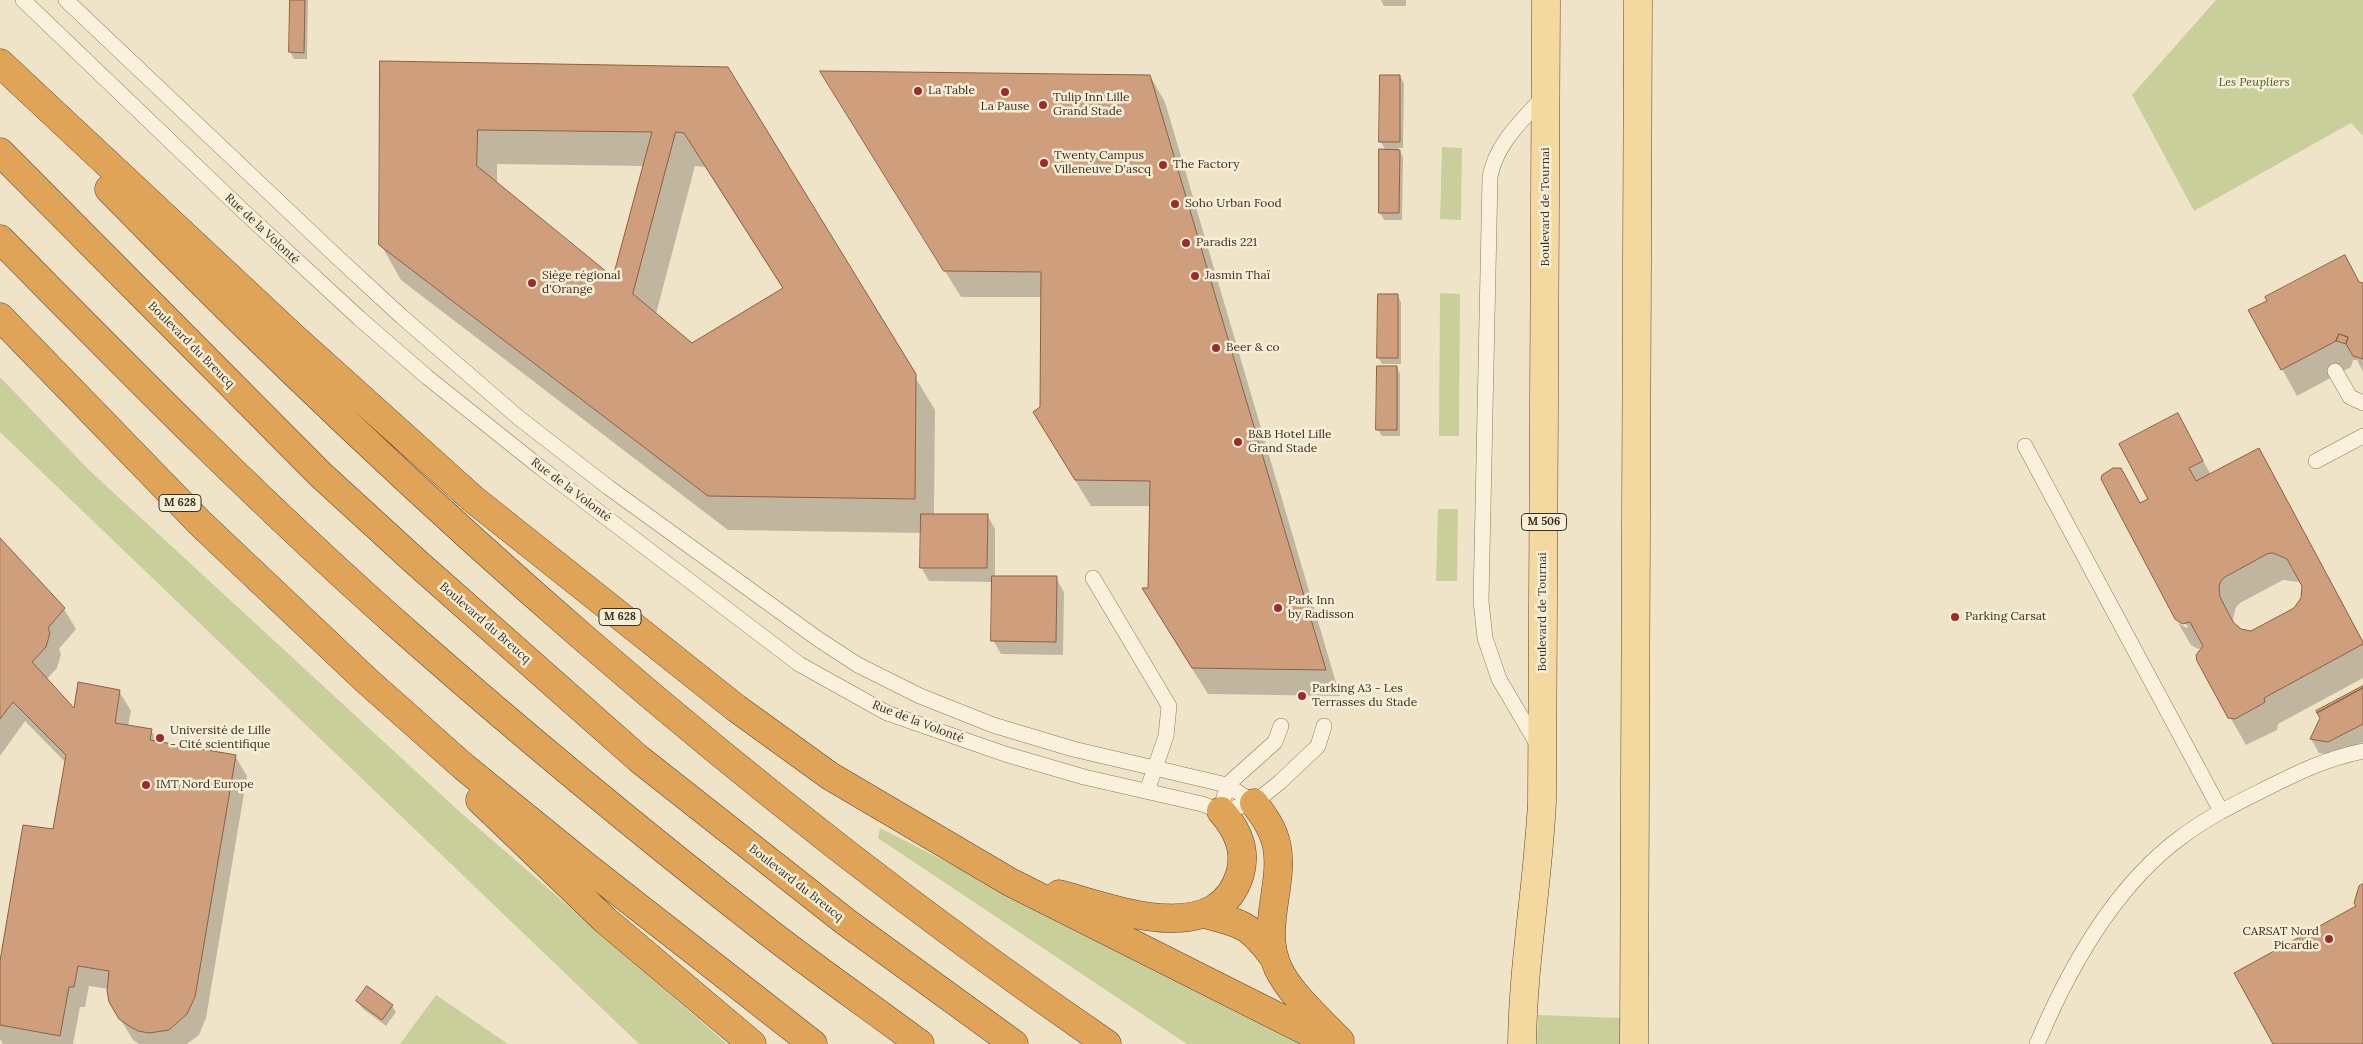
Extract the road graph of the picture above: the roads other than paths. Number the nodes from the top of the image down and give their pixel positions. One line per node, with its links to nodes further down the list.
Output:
1 (23, 0): 24 (lane, Rue de la Volonté)
2 (66, 0): 22 (lane, Rue de la Volonté)
3 (1546, 0): 7 (main road, Boulevard de Tournai / M 506)
4 (1638, 0): 39 (main road)
5 (0, 63): 28 (highway, M 628)
6 (0, 74): 35 (highway, M 628)
7 (1546, 94): 21 (main road, Boulevard de Tournai / M 506); 21 (lane)
8 (0, 152): 34 (highway, Boulevard du Breucq)
9 (0, 239): 33 (highway)
10 (0, 317): 17 (highway, M 628)
11 (2335, 371): 12 (lane)
12 (2363, 403)
13 (2363, 436): 15 (lane)
14 (2024, 446): 27 (lane)
15 (2316, 461)
16 (1093, 578): 22 (lane)
17 (367, 681): 31 (highway); 32 (highway, M 628)
18 (1281, 726): 23 (lane)
19 (1324, 726): 25 (lane)
20 (2363, 751): 27 (lane)
21 (1542, 753): 38 (main road, Boulevard de Tournai / M 506)
22 (1157, 768): 23 (lane, Rue de la Volonté); 24 (lane)
23 (1227, 785): 25 (lane, Rue de la Volonté); 26 (lane)
24 (1147, 791): 26 (lane, Rue de la Volonté)
25 (1254, 803): 26 (lane); 30 (highway)
26 (1221, 811): 29 (highway)
27 (2221, 811): 40 (lane)
28 (1010, 882): 29 (highway); 36 (highway, M 628)
29 (1204, 914): 30 (highway)
30 (1276, 959): 37 (highway)
31 (752, 1044)
32 (813, 1044)
33 (920, 1044)
34 (1014, 1044)
35 (1107, 1044)
36 (1332, 1044)
37 (1342, 1044)
38 (1522, 1044)
39 (1634, 1044)
40 (2037, 1044)

